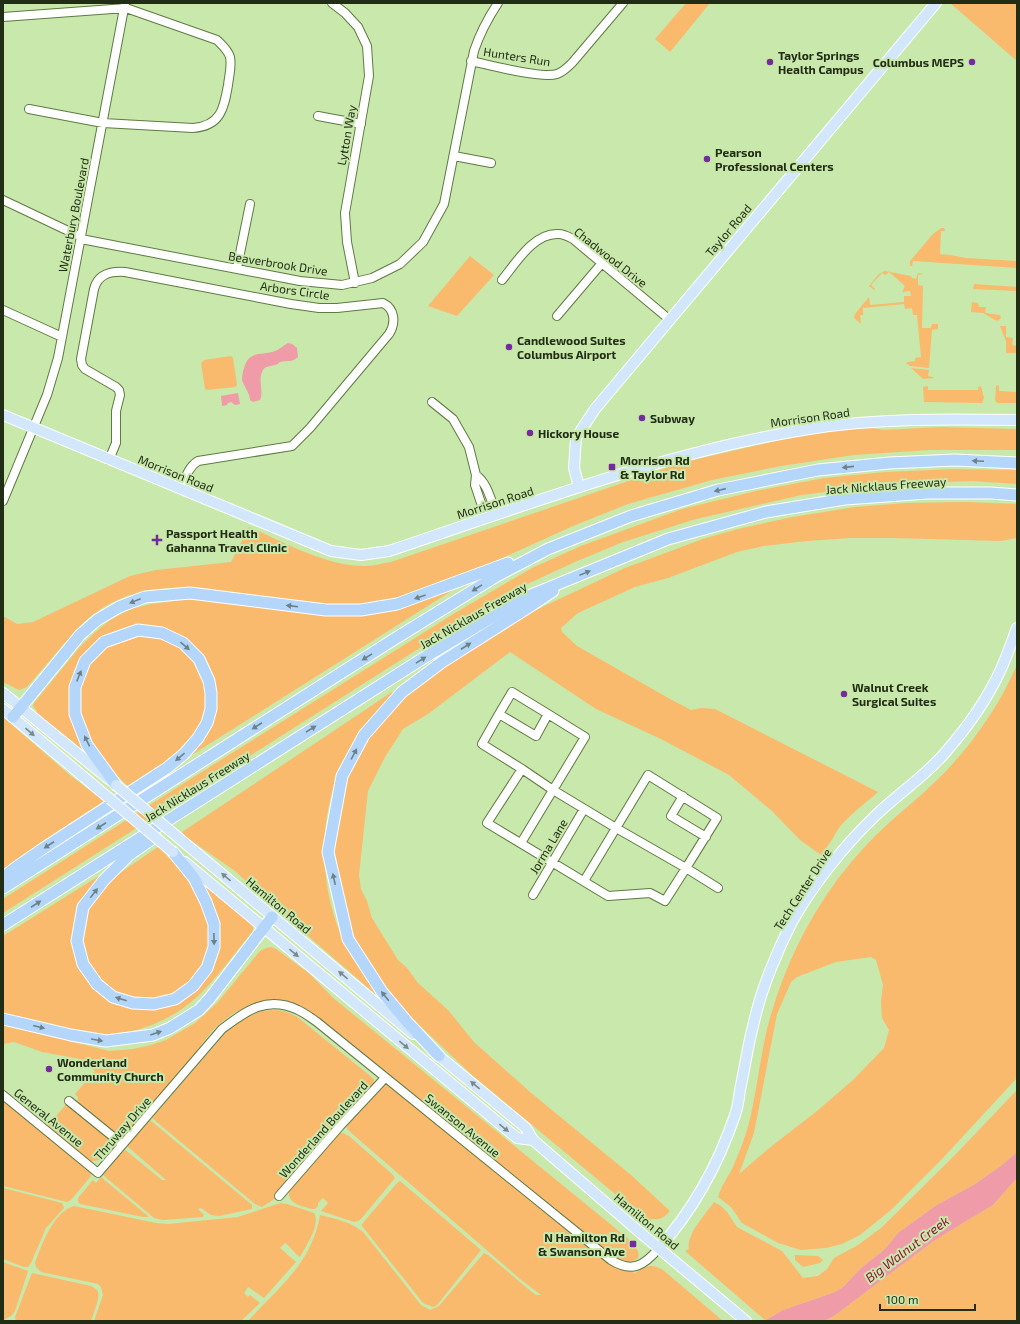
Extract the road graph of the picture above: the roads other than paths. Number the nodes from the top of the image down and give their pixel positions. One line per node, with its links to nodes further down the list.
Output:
1 (332, 3): 11 (street, Lytton Way)
2 (498, 3): 7 (street, Beaverbrook Drive)
3 (623, 3): 7 (street, Hunters Run)
4 (936, 3): 23 (main road, Taylor Road)
5 (125, 6): 6 (street); 10 (street, Waterbury Boulevard); 10 (street)
6 (3, 17)
7 (471, 61): 12 (street, Beaverbrook Drive)
8 (29, 108): 10 (street)
9 (318, 116): 11 (street)
10 (103, 123): 16 (street, Waterbury Boulevard)
11 (361, 124): 20 (street, Lytton Way)
12 (454, 156): 13 (street); 20 (street, Beaverbrook Drive)
13 (490, 163)
14 (3, 200): 16 (street, Beaverbrook Drive)
15 (250, 204): 18 (street)
16 (81, 238): 18 (street, Beaverbrook Drive); 24 (street, Waterbury Boulevard)
17 (602, 263): 19 (street, Chadwood Drive); 22 (street); 23 (street, Chadwood Drive)
18 (237, 268): 20 (street, Beaverbrook Drive)
19 (502, 280)
20 (355, 283)
21 (3, 310): 24 (street)
22 (557, 316)
23 (670, 320): 31 (main road, Taylor Road)
24 (62, 337): 28 (street, Waterbury Boulevard)
25 (432, 402): 35 (street)
26 (3, 415): 28 (main road, Morrison Road)
27 (1017, 420): 31 (main road, Morrison Road)
28 (33, 428): 29 (main road, Morrison Road); 34 (street, Waterbury Boulevard)
29 (109, 460): 32 (main road, Morrison Road); 32 (street, Arbors Circle)
30 (1017, 463): 36 (highway, Jack Nicklaus Freeway, one-way to 36)
31 (579, 487): 35 (main road, Morrison Road)
32 (181, 489): 35 (main road, Morrison Road)
33 (1017, 495): 37 (highway, Jack Nicklaus Freeway, one-way to 33)
34 (3, 501)
35 (489, 513)
36 (548, 548): 41 (highway, one-way to 41); 60 (highway, Jack Nicklaus Freeway, one-way to 60)
37 (570, 579): 46 (highway, Jack Nicklaus Freeway, one-way to 37); 68 (highway, one-way to 37)
38 (1017, 628): 39 (main road, Tech Center Drive)
39 (1014, 645): 76 (main road, Tech Center Drive)
40 (3, 693): 41 (main road, Hamilton Road)
41 (20, 706): 45 (highway); 48 (main road, Hamilton Road)
42 (3, 709): 45 (main road, Hamilton Road)
43 (499, 714): 44 (street); 44 (street); 47 (street)
44 (548, 714): 49 (street)
45 (13, 717): 55 (main road, Hamilton Road, one-way to 55, bridge)
46 (293, 741): 55 (highway, one-way to 46); 64 (highway, Jack Nicklaus Freeway, one-way to 46)
47 (522, 769): 49 (street); 54 (street)
48 (116, 785): 58 (highway, one-way to 58); 63 (main road, Hamilton Road, one-way to 48, bridge)
49 (553, 790): 51 (street); 54 (street)
50 (683, 796): 52 (street); 53 (street); 53 (street)
51 (584, 808): 52 (street); 56 (street, Jorma Lane)
52 (616, 828): 57 (street); 59 (street)
53 (706, 837): 57 (street)
54 (521, 843): 56 (street)
55 (173, 852): 65 (main road, Hamilton Road)
56 (552, 862): 59 (street); 62 (street, Jorma Lane)
57 (686, 868): 59 (street); 61 (street)
58 (3, 878)
59 (584, 881)
60 (3, 888)
61 (718, 888)
62 (533, 895)
63 (272, 917): 65 (highway); 68 (main road, Hamilton Road, one-way to 63)
64 (3, 925)
65 (264, 928): 67 (highway, one-way to 65); 72 (main road, Hamilton Road, one-way to 72)
66 (245, 1012): 69 (street, Swanson Avenue); 73 (street, Thruway Drive)
67 (3, 1019)
68 (439, 1056): 72 (main road, Hamilton Road, one-way to 68)
69 (385, 1078): 75 (street, Wonderland Boulevard); 76 (street, Swanson Avenue)
70 (3, 1095): 74 (street, General Avenue)
71 (69, 1101): 73 (street)
72 (533, 1140): 76 (main road, Hamilton Road)
73 (122, 1144): 74 (street, Thruway Drive)
74 (98, 1173)
75 (279, 1196)
76 (659, 1248): 77 (main road, Hamilton Road)
77 (746, 1321)

